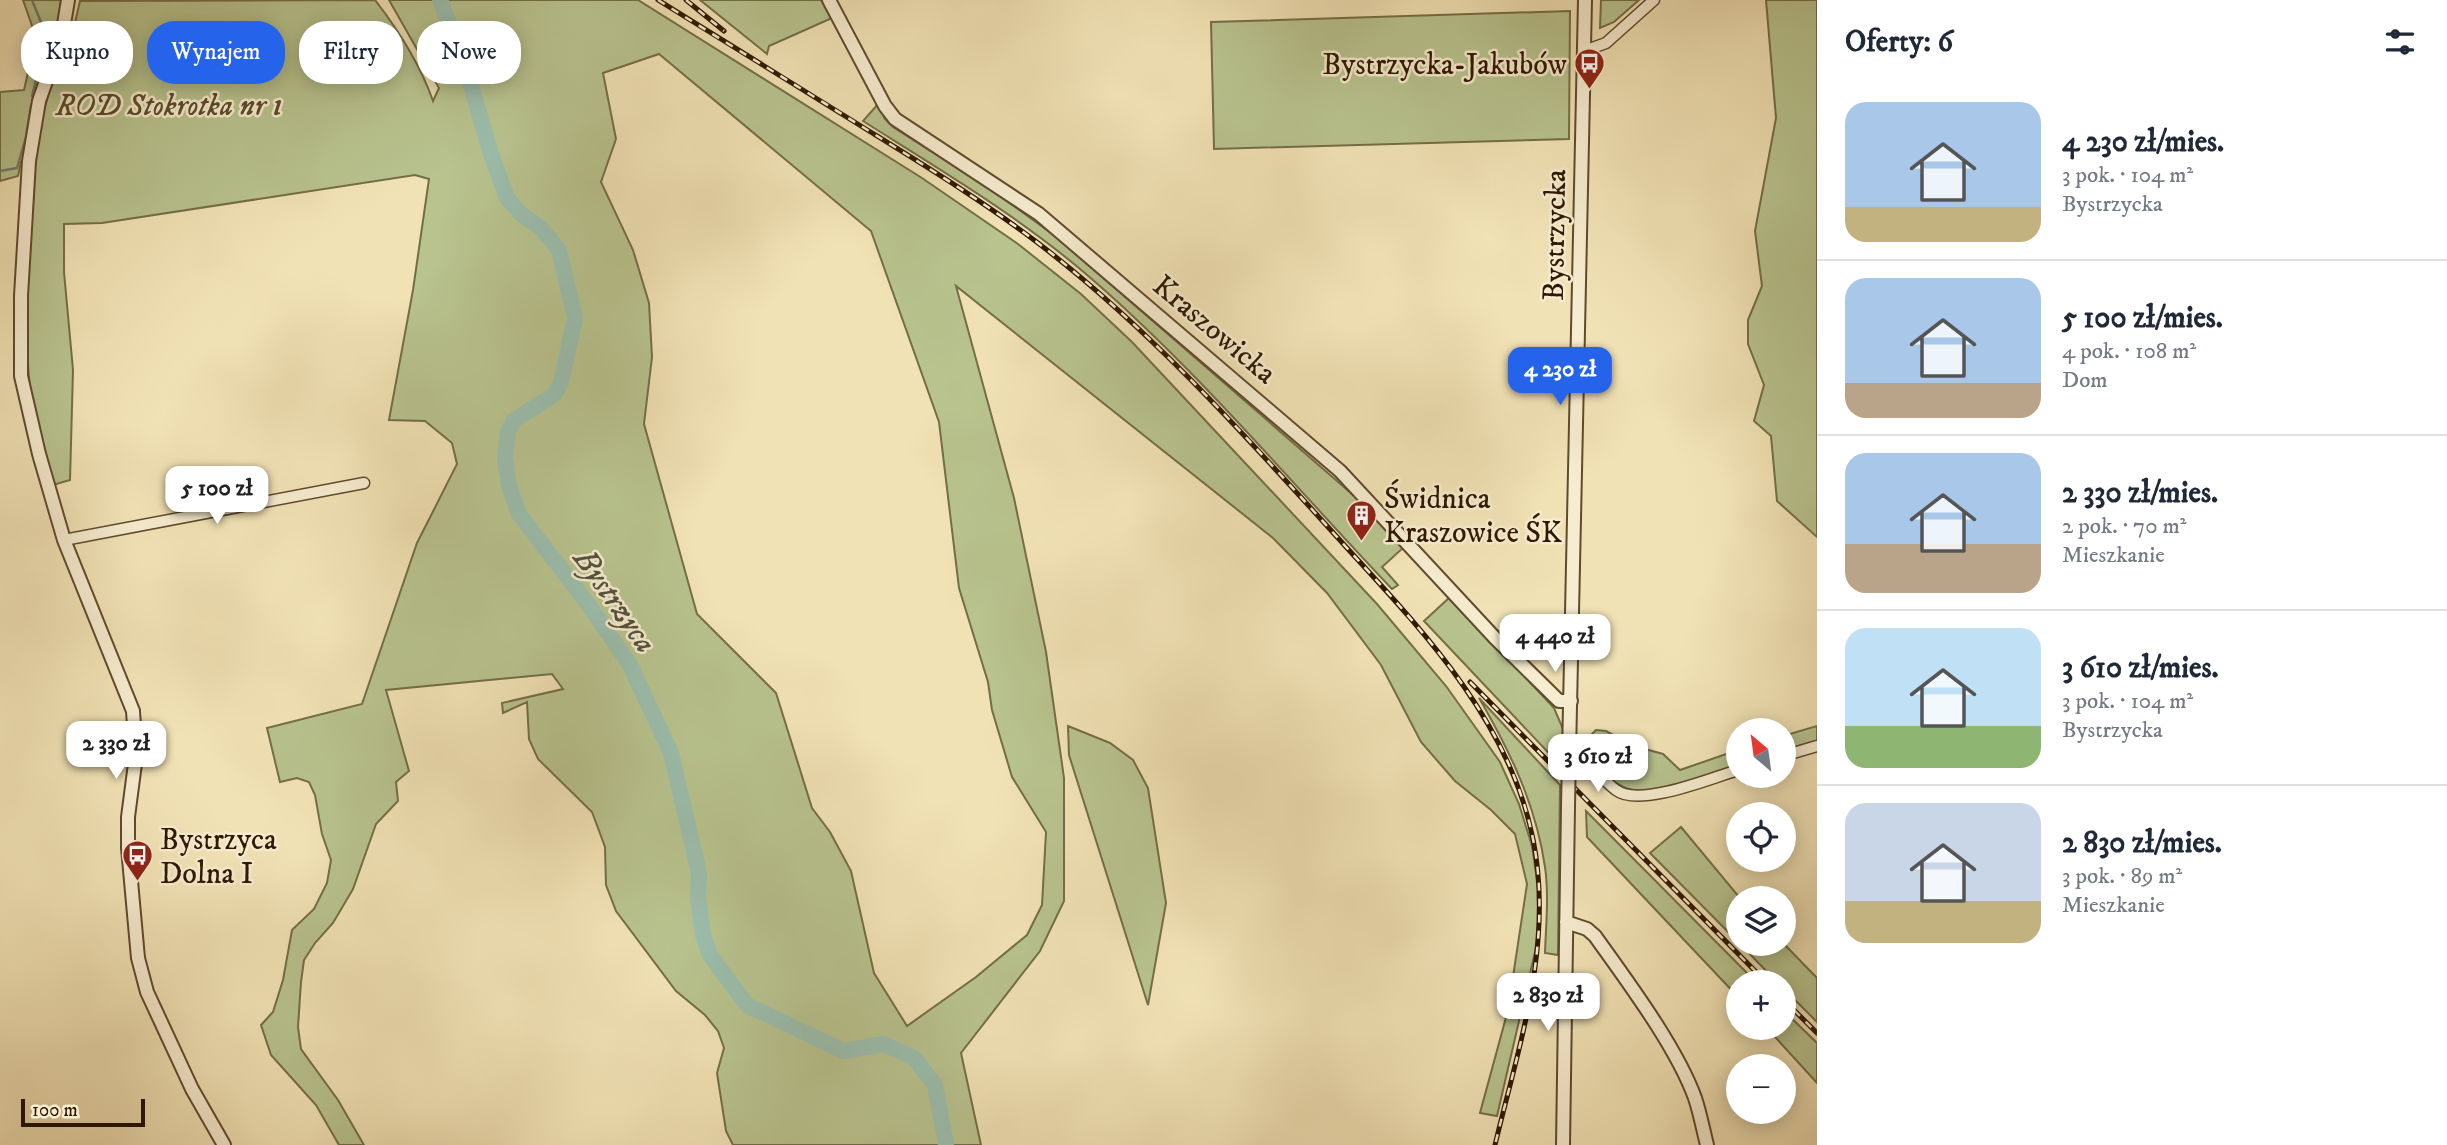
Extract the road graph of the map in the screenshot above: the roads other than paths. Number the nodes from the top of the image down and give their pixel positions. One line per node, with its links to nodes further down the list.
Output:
1 (68, 0): 7 (street)
2 (829, 0): 8 (street, Kraszowicka)
3 (1586, 0): 5 (street, Bystrzycka)
4 (1654, 0): 5 (street)
5 (1584, 51): 8 (street, Bystrzycka)
6 (364, 483): 7 (street)
7 (64, 540): 14 (street)
8 (1571, 701): 11 (street, Bystrzycka)
9 (1817, 746): 10 (street)
10 (1796, 752)
11 (1569, 754): 12 (street); 13 (street, Bystrzycka, bridge)
12 (1726, 774)
13 (1566, 922): 15 (street, Bystrzycka); 16 (street)
14 (223, 1145)
15 (1563, 1145)
16 (1707, 1145)

